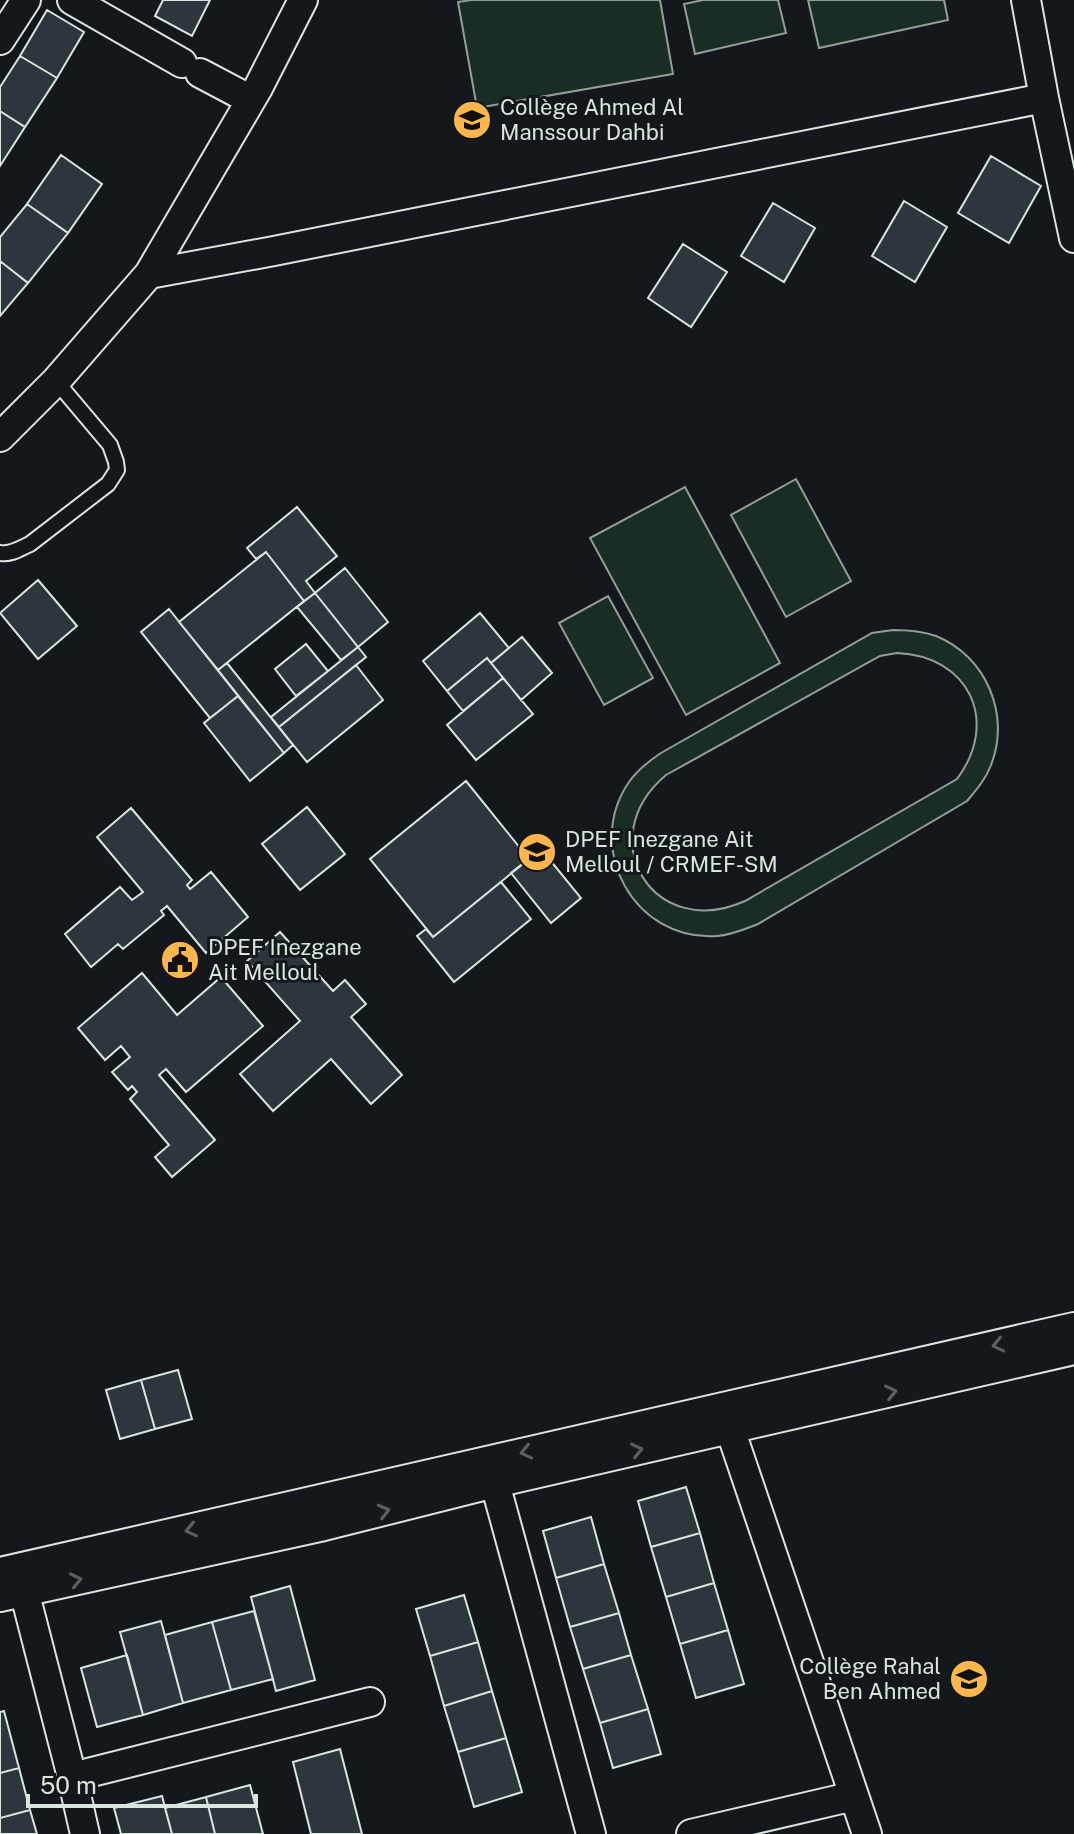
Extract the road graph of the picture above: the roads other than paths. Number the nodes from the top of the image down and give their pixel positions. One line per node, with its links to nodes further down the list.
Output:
1 (26, 0): 5 (street)
2 (72, 0): 7 (street)
3 (303, 0): 7 (street)
4 (1026, 0): 6 (street)
5 (0, 40)
6 (1044, 98): 8 (street); 9 (street)
7 (251, 100): 9 (street)
8 (1074, 238)
9 (149, 274): 10 (street)
10 (56, 381): 11 (street); 12 (lane)
11 (0, 437)
12 (0, 553)
13 (1074, 1327): 15 (street, one-way to 15)
14 (1074, 1350): 15 (street, one-way to 14)
15 (726, 1418): 16 (street); 20 (street)
16 (492, 1472): 17 (street); 22 (street)
17 (10, 1582): 19 (street)
18 (370, 1702): 19 (street)
19 (72, 1777): 21 (street)
20 (854, 1796): 23 (street); 24 (street)
21 (85, 1834)
22 (591, 1834)
23 (691, 1834)
24 (867, 1834)

